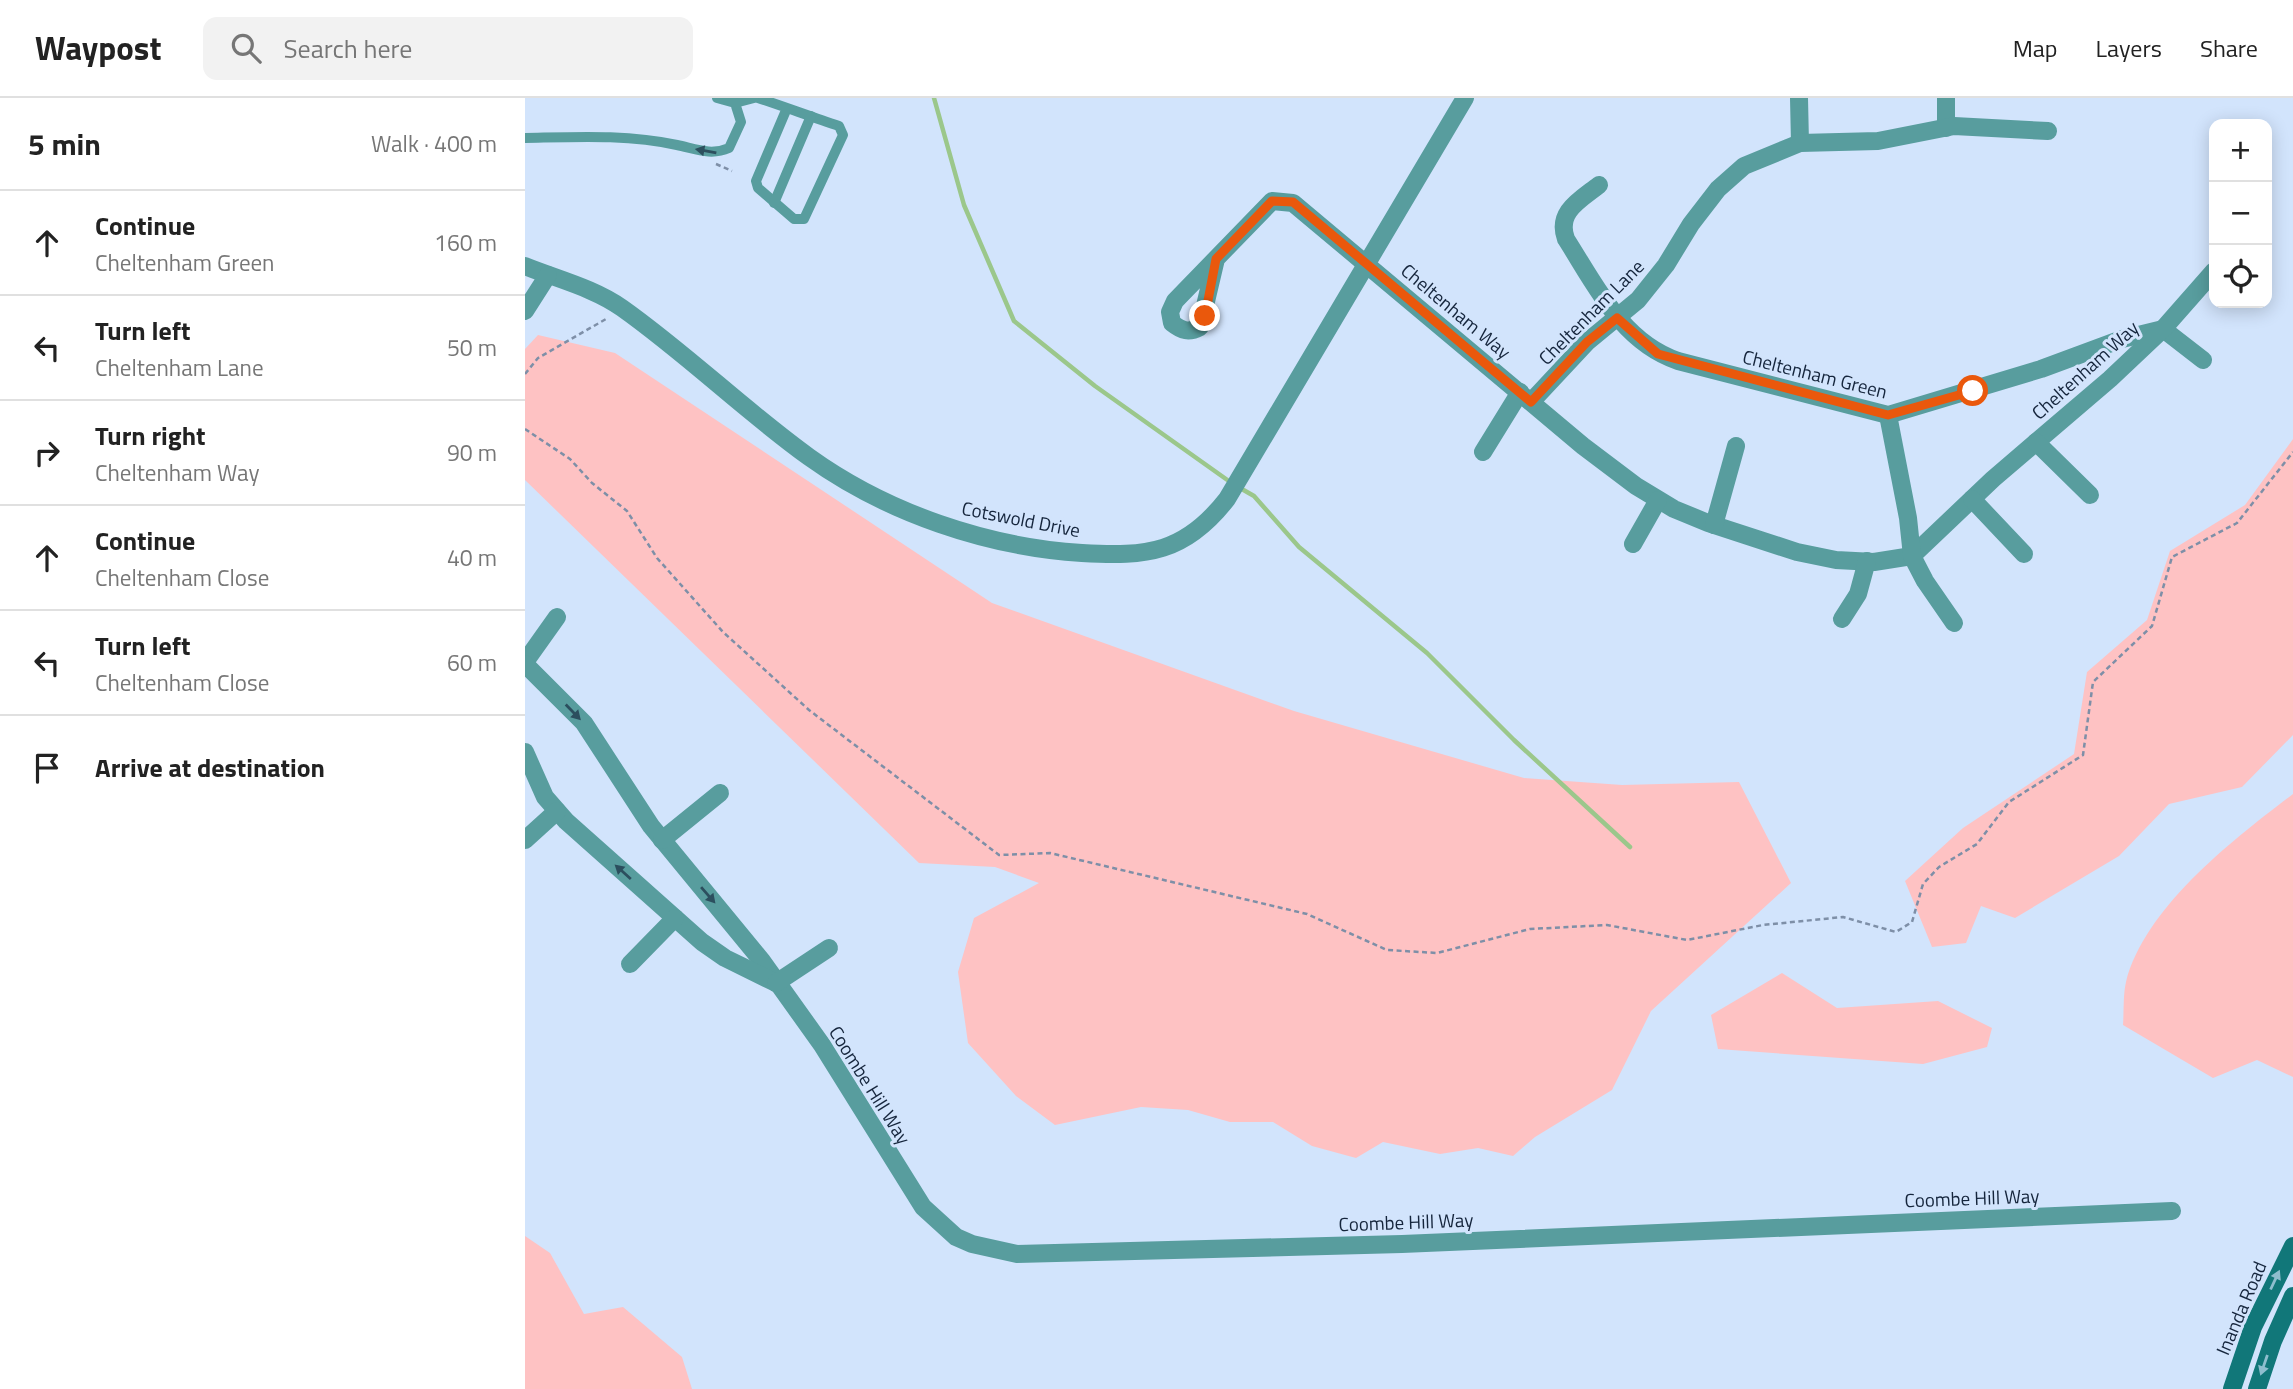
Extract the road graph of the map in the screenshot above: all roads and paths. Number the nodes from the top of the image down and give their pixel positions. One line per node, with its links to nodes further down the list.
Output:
1 (717, 98): 6 (lane)
2 (756, 98): 6 (lane); 7 (lane)
3 (1465, 98): 16 (street, Cotswold Drive)
4 (1799, 98): 12 (street)
5 (1945, 98): 9 (street)
6 (735, 103): 11 (lane, one-way to 11)
7 (787, 108): 8 (lane); 14 (lane)
8 (811, 116): 14 (lane); 14 (lane)
9 (1946, 128): 10 (street, Cheltenham Lane); 12 (street, Cheltenham Lane)
10 (2048, 131)
11 (525, 138)
12 (1800, 143): 22 (street, Cheltenham Lane)
13 (1599, 185): 22 (street, Cheltenham Green)
14 (775, 202)
15 (1216, 259): 16 (street, Cheltenham Way)
16 (1366, 263): 20 (street, Cotswold Drive); 28 (street, Cheltenham Way)
17 (525, 266): 18 (street, Cotswold Drive)
18 (548, 275): 20 (street, Cotswold Drive); 21 (street)
19 (2209, 277): 23 (street, Cheltenham Way)
20 (615, 304): 26 (path)
21 (525, 311)
22 (1617, 318): 28 (street, Cheltenham Lane); 29 (street, Cheltenham Green)
23 (2163, 329): 24 (street, Cheltenham Green); 25 (street, Cheltenham Way); 27 (street, Cheltenham Way)
24 (2094, 350): 27 (street); 29 (street, Cheltenham Green)
25 (2203, 360)
26 (525, 374)
27 (2110, 379): 31 (street, Cheltenham Way)
28 (1525, 397): 33 (street); 37 (street, Cheltenham Way)
29 (1888, 415): 41 (street)
30 (525, 429): 34 (path)
31 (2036, 442): 35 (street, Cheltenham Way); 36 (street, Cheltenham Way)
32 (1736, 446): 38 (street)
33 (1483, 452)
34 (2293, 452)
35 (2090, 495)
36 (1972, 499): 40 (street); 41 (street, Cheltenham Way)
37 (1658, 500): 38 (street, Cheltenham Way); 39 (street)
38 (1714, 526): 42 (street, Cheltenham Way)
39 (1633, 544)
40 (2024, 554)
41 (1912, 556): 42 (street, Cheltenham Way); 45 (street)
42 (1867, 561): 44 (street)
43 (557, 617): 46 (street, Coombe Hill Way)
44 (1842, 619)
45 (1954, 623)
46 (525, 663): 51 (street, Coombe Hill Way, one-way to 51)
47 (525, 752): 49 (street, Coombe Hill Way)
48 (720, 793): 51 (street)
49 (557, 811): 50 (street); 52 (street, Coombe Hill Way, one-way to 49)
50 (525, 840)
51 (662, 840): 53 (street, Coombe Hill Way, one-way to 53)
52 (675, 918): 55 (street, Coombe Hill Way); 56 (street)
53 (735, 927): 55 (street); 57 (street, Coombe Hill Way)
54 (829, 948): 57 (street)
55 (716, 951): 57 (street, Coombe Hill Way)
56 (630, 964)
57 (776, 983): 58 (street, Coombe Hill Way)
58 (2172, 1211)
59 (2293, 1245): 61 (main road, Inanda Road, one-way to 59)
60 (2293, 1296): 62 (main road, one-way to 62)
61 (2232, 1389)
62 (2257, 1389)

